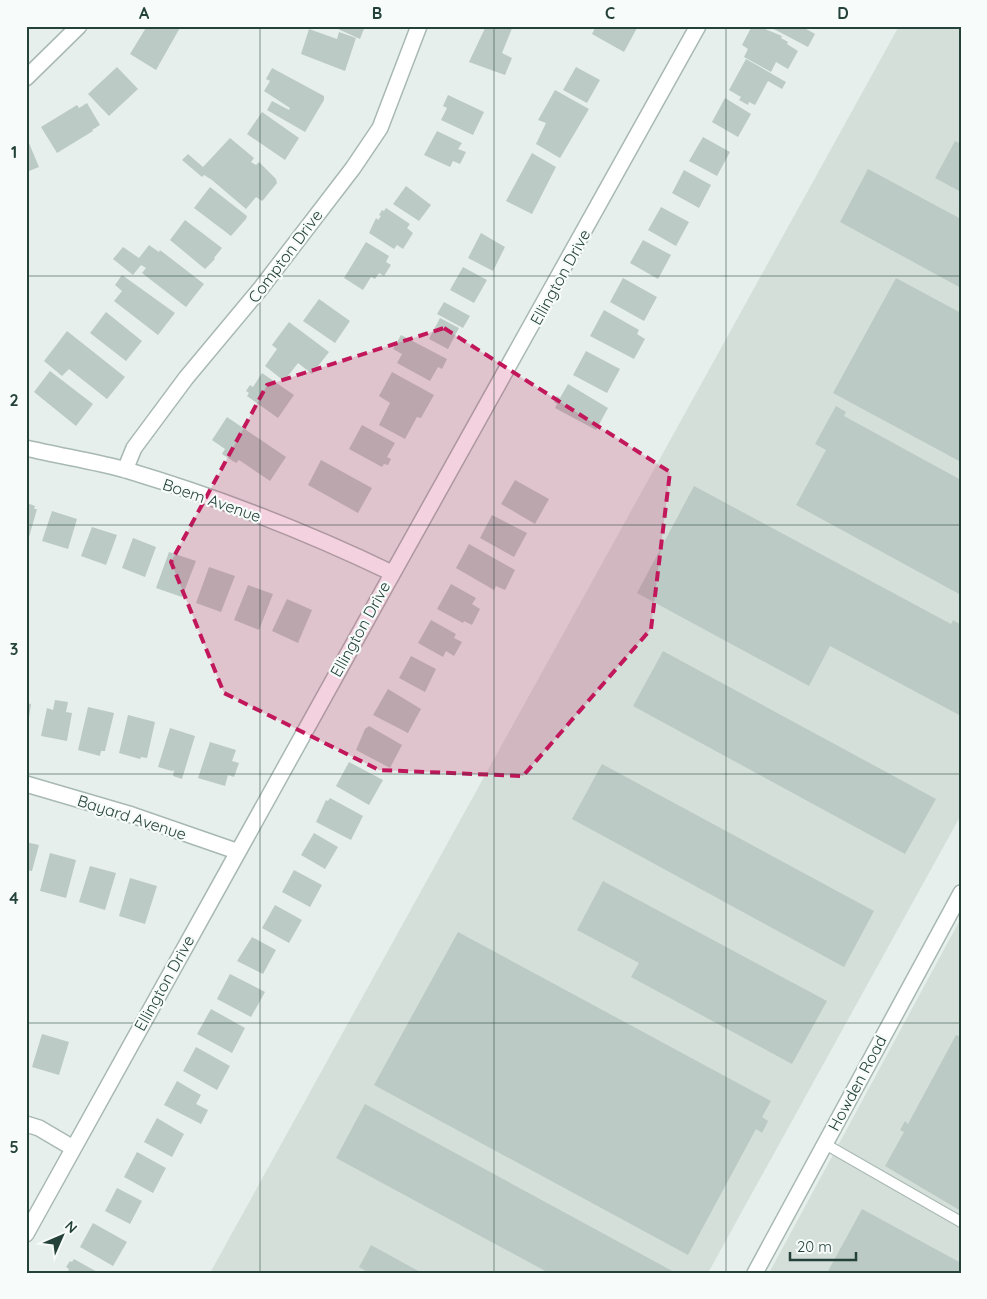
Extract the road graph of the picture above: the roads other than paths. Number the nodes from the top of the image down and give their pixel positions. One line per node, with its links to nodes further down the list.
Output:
1 (79, 26): 4 (street)
2 (419, 26): 6 (street, Compton Drive)
3 (698, 26): 7 (street, Ellington Drive)
4 (26, 78)
5 (26, 448): 6 (street, Boem Avenue)
6 (125, 470): 7 (street, Boem Avenue)
7 (392, 573): 9 (street, Ellington Drive)
8 (26, 784): 9 (street, Bayard Avenue)
9 (236, 851): 13 (street, Ellington Drive)
10 (961, 893): 12 (street, Howden Road)
11 (26, 1124): 13 (street)
12 (824, 1144): 14 (lane); 16 (street, Howden Road)
13 (73, 1148): 15 (street, Ellington Drive)
14 (961, 1222)
15 (26, 1234)
16 (755, 1273)

